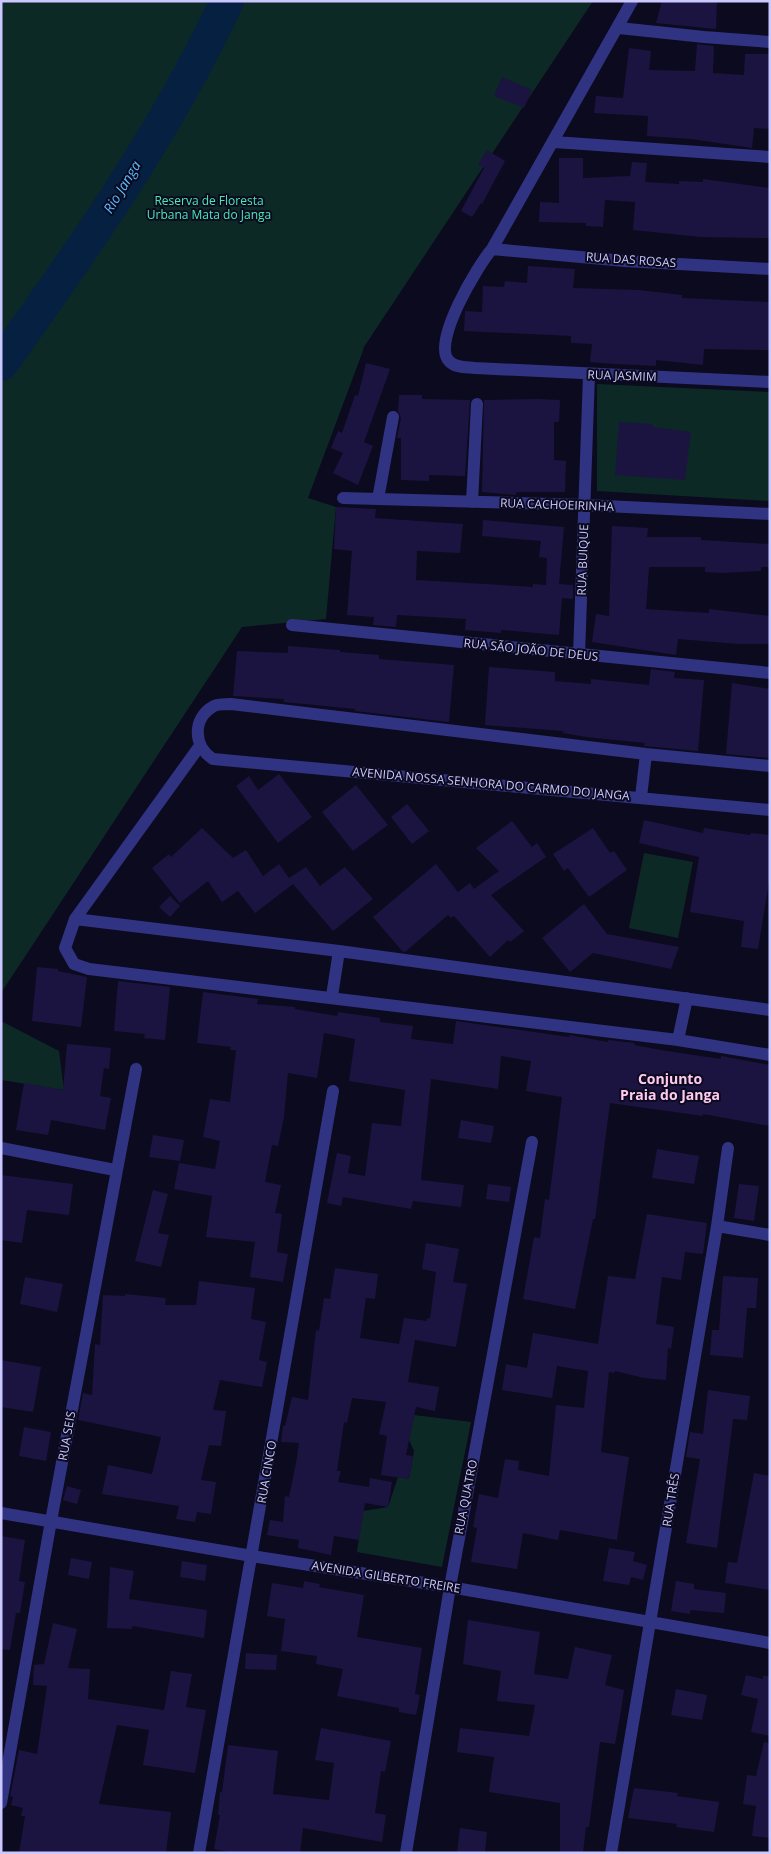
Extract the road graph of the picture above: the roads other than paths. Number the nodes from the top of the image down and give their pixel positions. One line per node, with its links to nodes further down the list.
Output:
1 (632, 1): 2 (street)
2 (619, 28): 3 (street); 4 (street)
3 (770, 42)
4 (554, 142): 5 (street); 6 (street)
5 (770, 157)
6 (492, 249): 7 (street, RUA DAS ROSAS); 8 (street, RUA JASMIM)
7 (770, 269)
8 (589, 375): 9 (street, RUA JASMIM); 15 (street, RUA BUIQUE)
9 (770, 382)
10 (476, 404): 14 (street)
11 (393, 417): 13 (street)
12 (343, 498): 13 (street, RUA CACHOEIRINHA)
13 (378, 499): 14 (street, RUA CACHOEIRINHA)
14 (472, 502): 15 (street, RUA CACHOEIRINHA)
15 (585, 505): 16 (street, RUA CACHOEIRINHA); 18 (street, RUA BUIQUE)
16 (770, 514)
17 (292, 625): 18 (street, RUA SÃO JOÃO DE DEUS)
18 (579, 655): 19 (street, RUA SÃO JOÃO DE DEUS)
19 (770, 673)
20 (199, 747): 21 (street); 23 (street, AVENIDA NOSSA SENHORA DO CARMO DO JANGA); 25 (street)
21 (646, 754): 22 (street); 23 (street)
22 (770, 766)
23 (641, 797): 24 (street, AVENIDA NOSSA SENHORA DO CARMO DO JANGA)
24 (770, 810)
25 (75, 919): 26 (street); 27 (street)
26 (339, 951): 27 (street); 28 (street)
27 (332, 996): 30 (street)
28 (687, 998): 29 (street); 30 (street)
29 (770, 1010)
30 (678, 1040): 31 (street)
31 (770, 1055)
32 (136, 1069): 37 (street, RUA SEIS)
33 (333, 1091): 42 (street, RUA CINCO)
34 (532, 1142): 43 (street, RUA QUATRO)
35 (1, 1148): 37 (street)
36 (728, 1148): 38 (street, RUA TRÊS)
37 (115, 1170): 41 (street, RUA SEIS)
38 (717, 1226): 39 (street); 44 (street, RUA TRÊS)
39 (770, 1235)
40 (1, 1513): 41 (street, AVENIDA GILBERTO FREIRE)
41 (51, 1521): 42 (street, AVENIDA GILBERTO FREIRE); 46 (street, RUA SEIS)
42 (252, 1556): 43 (street, AVENIDA GILBERTO FREIRE); 47 (street, RUA CINCO)
43 (450, 1587): 44 (street, AVENIDA GILBERTO FREIRE); 48 (street, RUA QUATRO)
44 (651, 1621): 45 (street, AVENIDA GILBERTO FREIRE); 49 (street, RUA TRÊS)
45 (770, 1643)
46 (1, 1803)
47 (199, 1853)
48 (406, 1853)
49 (611, 1853)

